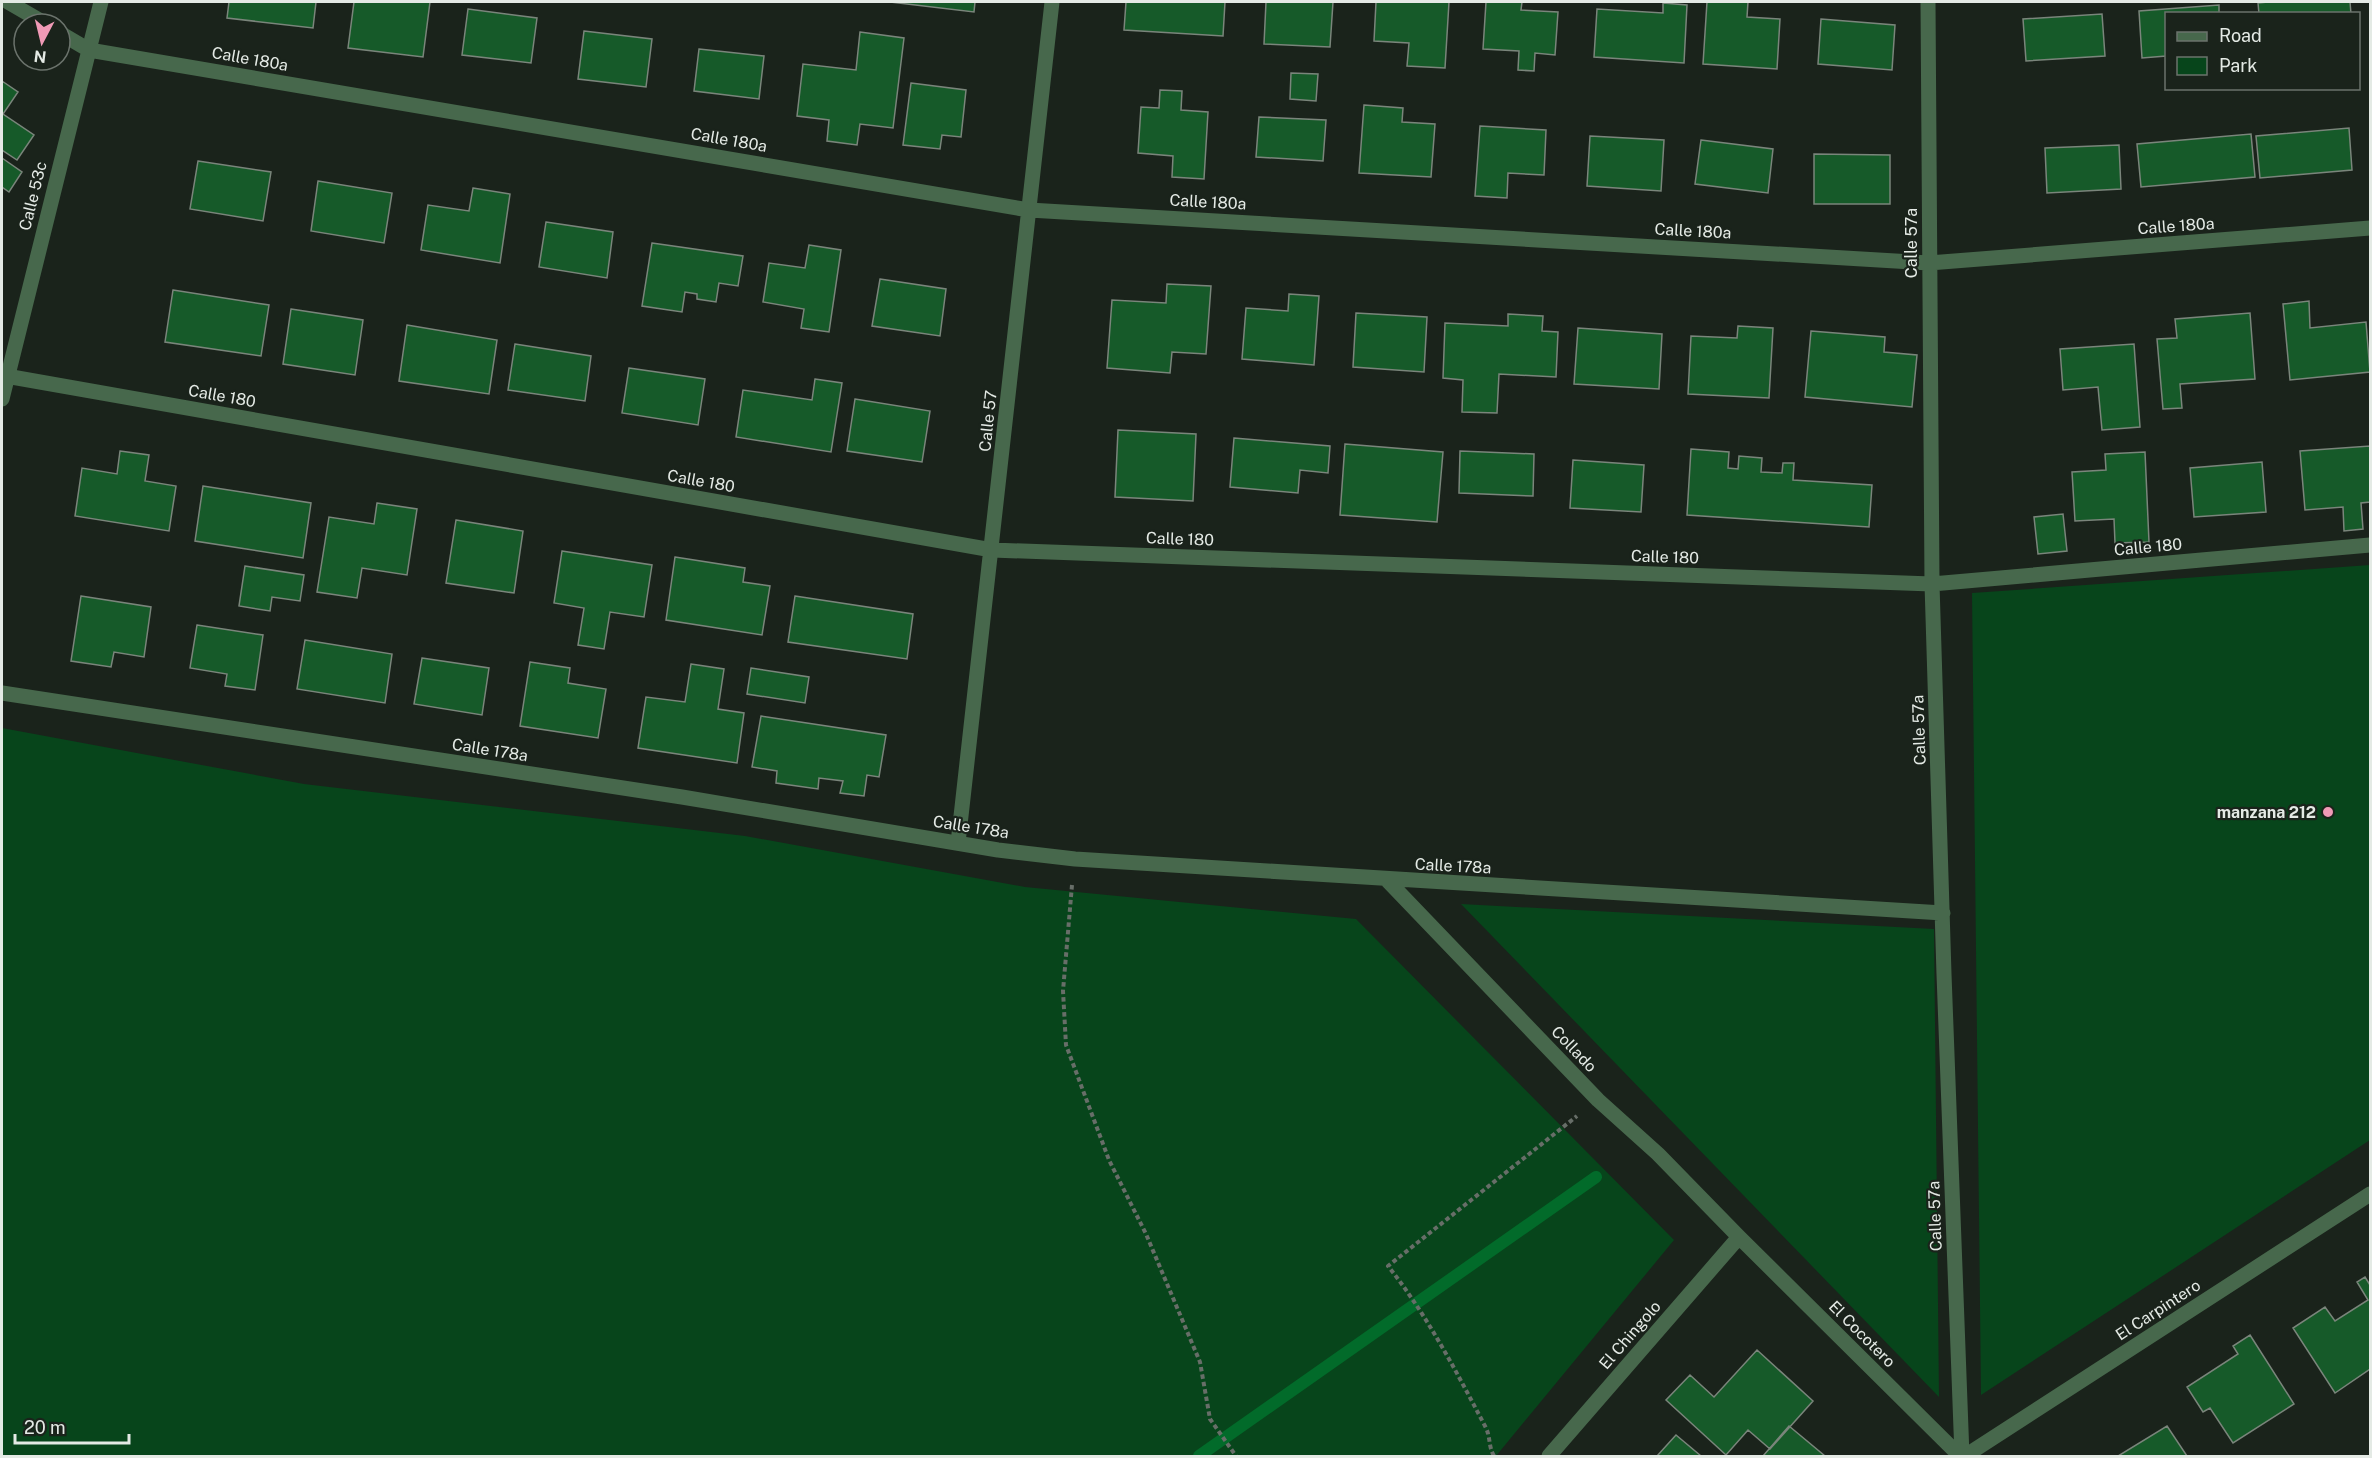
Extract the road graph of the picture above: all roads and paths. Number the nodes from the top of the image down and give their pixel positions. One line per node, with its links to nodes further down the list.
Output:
1 (9, 2): 5 (street)
2 (101, 2): 7 (street, Calle 53c)
3 (1052, 2): 8 (street, Calle 57)
4 (1928, 2): 10 (street, Calle 57a)
5 (25, 12)
6 (72, 40): 7 (street, Calle 180a)
7 (89, 50): 8 (street, Calle 180a); 11 (street, Calle 53c)
8 (1029, 210): 10 (street, Calle 180a); 14 (street, Calle 57)
9 (2370, 228): 10 (street, Calle 180a)
10 (1929, 263): 15 (street, Calle 57a)
11 (4, 375): 12 (street, Calle 53c); 14 (street, Calle 180)
12 (2, 399)
13 (2370, 545): 15 (street, Calle 180)
14 (992, 550): 15 (street, Calle 180); 17 (street, Calle 57)
15 (1932, 584): 20 (street, Calle 57a)
16 (2, 693): 17 (street, Calle 178a)
17 (958, 843): 18 (street, Calle 178a)
18 (1075, 859): 19 (street, Calle 178a); 24 (path)
19 (1387, 880): 20 (street, Calle 178a); 21 (street, Collado)
20 (1943, 913): 27 (street, Calle 57a)
21 (1598, 1100): 23 (street, Collado); 25 (path)
22 (2370, 1194): 27 (street, El Carpintero)
23 (1738, 1237): 26 (street, El Chingolo); 27 (street, El Cocotero)
24 (1236, 1456)
25 (1494, 1456)
26 (1549, 1456)
27 (1962, 1456)

